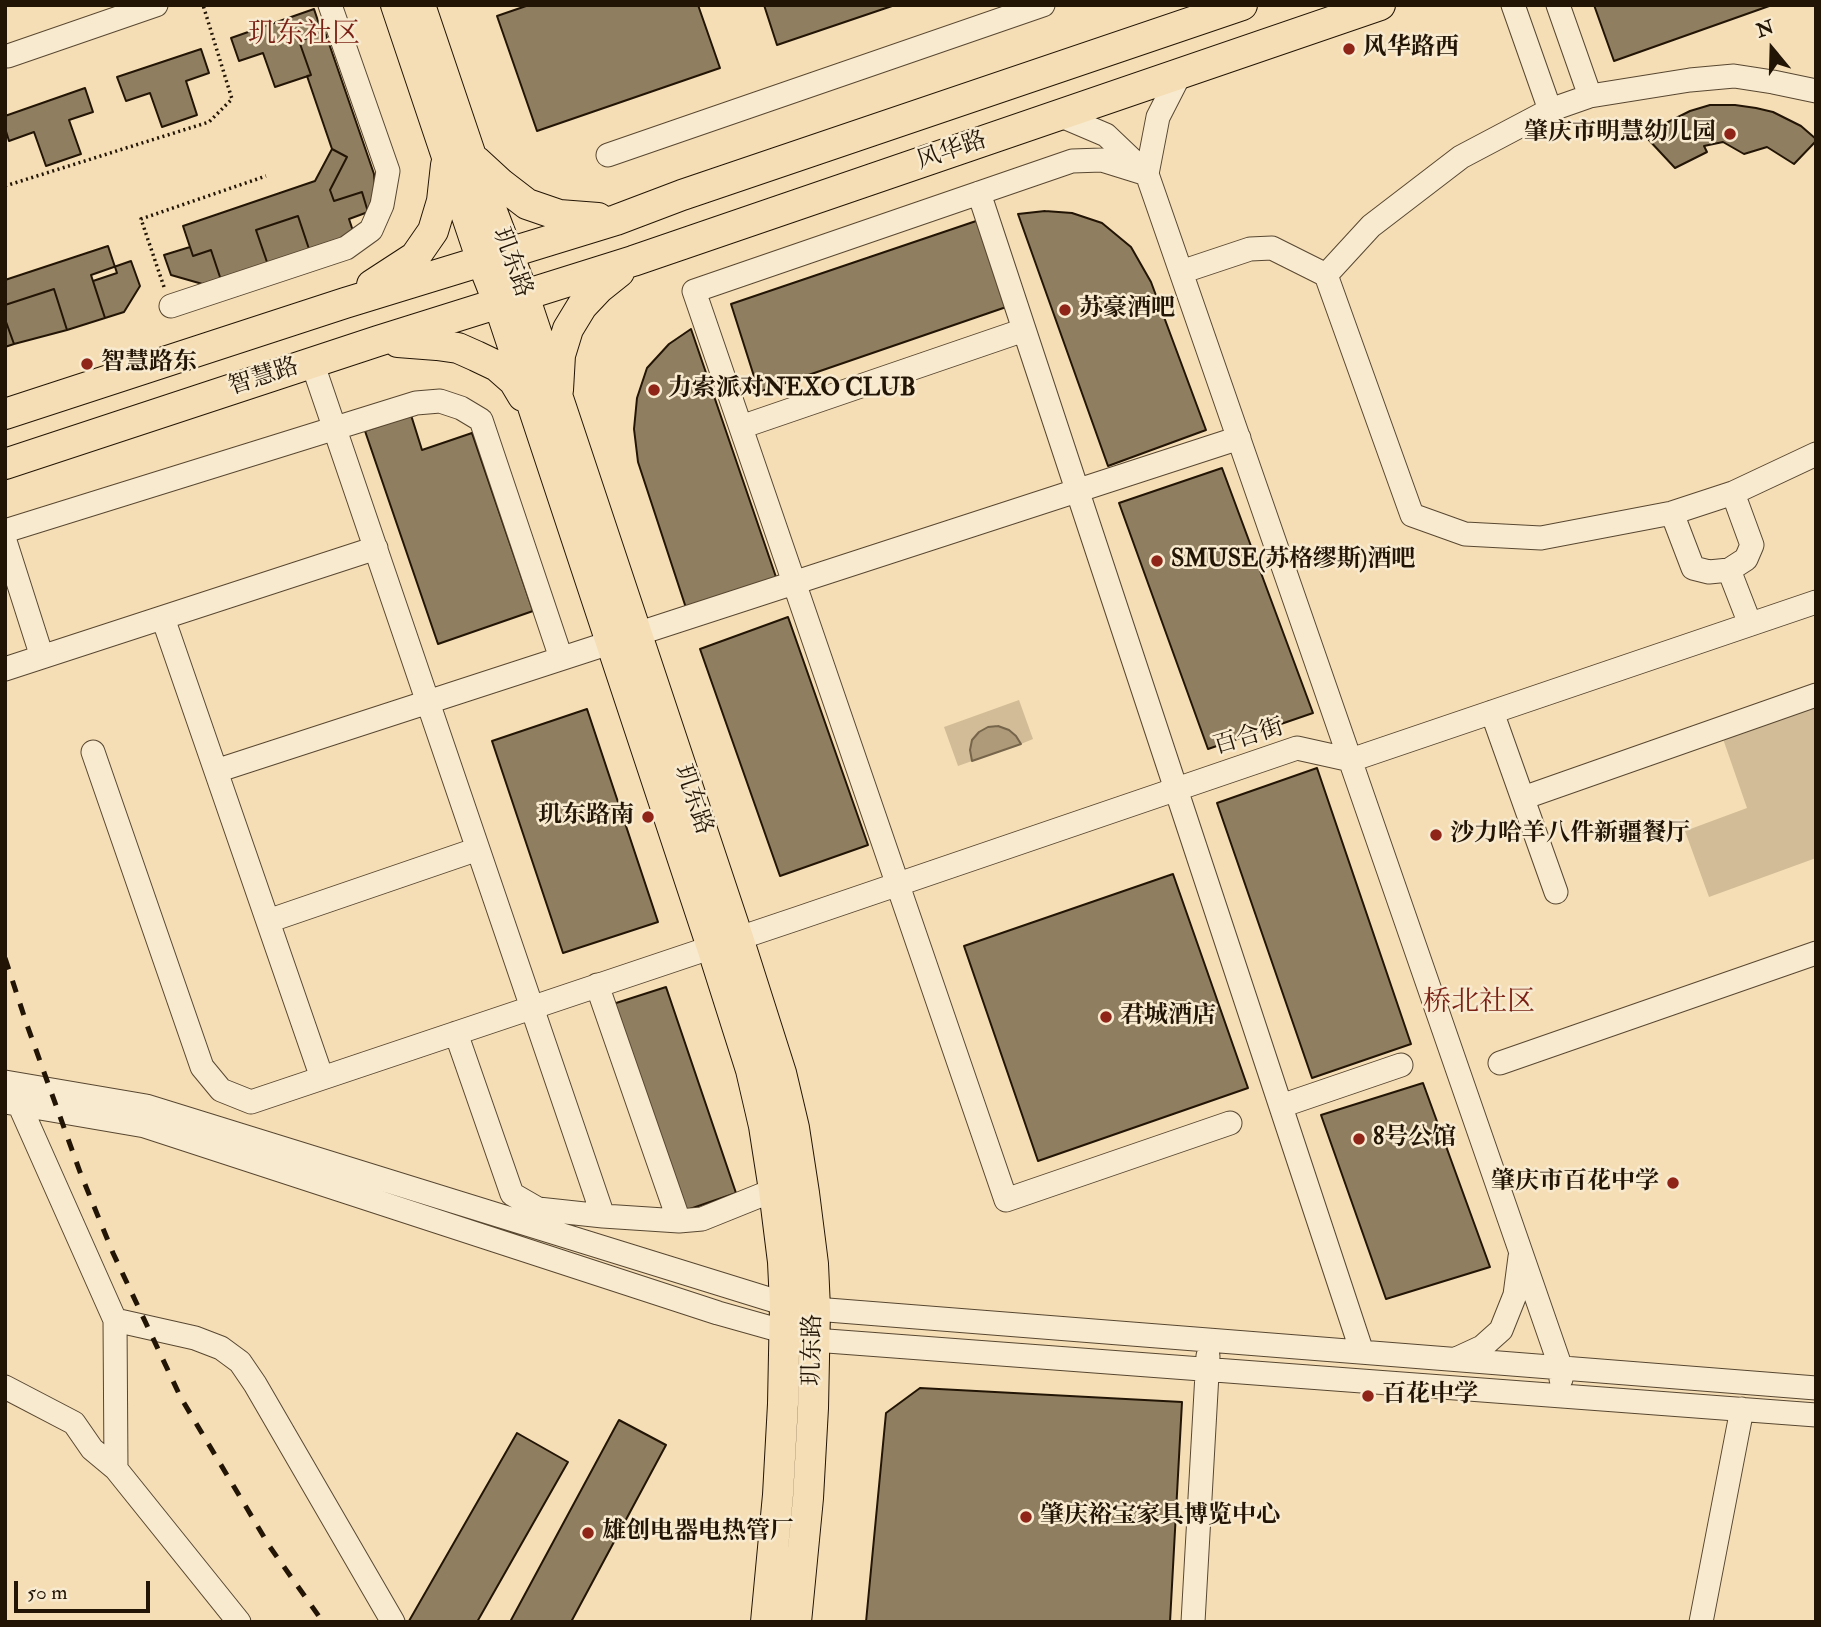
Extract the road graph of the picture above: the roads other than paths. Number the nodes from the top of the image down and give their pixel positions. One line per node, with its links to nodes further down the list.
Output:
1 (156, 5): 10 (street)
2 (330, 5): 29 (street)
3 (396, 5): 17 (main road, 玑东路)
4 (420, 5): 17 (main road, 玑东路)
5 (1042, 5): 16 (street)
6 (1242, 5): 20 (main road, 风华路)
7 (1380, 5): 11 (main road, 风华路)
8 (1513, 5): 14 (street)
9 (1558, 5): 13 (street)
10 (8, 56)
11 (1180, 74): 15 (main road, 风华路); 18 (street)
12 (1816, 91): 13 (street)
13 (1590, 96): 14 (street)
14 (1549, 110): 26 (street)
15 (1059, 115): 18 (street); 22 (main road, 风华路)
16 (608, 155)
17 (459, 157): 21 (main road); 23 (main road, 玑东路); 28 (main road)
18 (1147, 174): 19 (street); 25 (street)
19 (979, 192): 30 (street); 36 (street)
20 (682, 195): 21 (main road, 风华路); 22 (main road)
21 (616, 220): 23 (main road, 风华路)
22 (698, 240): 24 (main road, 风华路)
23 (495, 257): 27 (main road, 玑东路); 28 (main road, 智慧路)
24 (634, 261): 27 (main road, 风华路); 33 (main road)
25 (1181, 272): 26 (street); 37 (street)
26 (1326, 275): 42 (street)
27 (511, 300): 31 (main road, 智慧路); 33 (main road, 玑东路)
28 (345, 303): 34 (main road, 智慧路)
29 (170, 306)
30 (1024, 330): 36 (street); 40 (street)
31 (377, 341): 32 (main road, 智慧路); 33 (main road)
32 (313, 362): 35 (street); 39 (main road, 智慧路)
33 (548, 410): 51 (main road, 玑东路)
34 (5, 414)
35 (335, 428): 43 (street); 45 (street); 53 (street)
36 (741, 428): 47 (street)
37 (1239, 438): 40 (street); 59 (street)
38 (1816, 454): 41 (street)
39 (5, 464)
40 (1077, 490): 47 (street); 61 (street)
41 (1733, 493): 42 (street); 46 (street)
42 (1672, 513): 46 (street)
43 (5, 531)
44 (5, 541): 52 (street)
45 (376, 548): 49 (street); 56 (street)
46 (1730, 570): 50 (street)
47 (794, 582): 51 (street); 64 (street)
48 (1816, 602): 50 (street)
49 (163, 618): 52 (street); 60 (street)
50 (1750, 624): 57 (street)
51 (623, 638): 53 (street); 67 (main road, 玑东路)
52 (42, 657): 54 (street)
53 (561, 658): 56 (street)
54 (5, 669)
55 (1816, 695): 62 (street)
56 (428, 702): 60 (street); 63 (street)
57 (1492, 712): 59 (street); 62 (street)
58 (93, 752): 74 (street, 百合街)
59 (1351, 760): 61 (street, 百合街); 81 (street)
60 (216, 771): 66 (street)
61 (1177, 789): 64 (street, 百合街); 76 (street)
62 (1523, 798): 65 (street)
63 (478, 849): 66 (street); 70 (street)
64 (898, 884): 67 (street, 百合街); 77 (street)
65 (1556, 892)
66 (268, 921): 74 (street)
67 (725, 942): 69 (street, 百合街); 78 (main road, 玑东路); 82 (main road, 玑东路)
68 (1816, 953): 72 (street)
69 (597, 985): 70 (street, 百合街); 80 (street)
70 (532, 1007): 71 (street, 百合街); 79 (street)
71 (456, 1033): 74 (street, 百合街); 79 (street)
72 (1500, 1063)
73 (1401, 1065): 76 (street)
74 (322, 1078)
75 (9, 1089): 83 (street); 84 (street)
76 (1281, 1106): 87 (street)
77 (1230, 1124)
78 (774, 1190): 80 (street); 83 (main road, 玑东路)
79 (603, 1216): 80 (street)
80 (679, 1221)
81 (1521, 1251): 88 (street); 89 (street)
82 (815, 1309): 83 (street); 85 (main road, 玑东路); 86 (street)
83 (785, 1318): 85 (street); 99 (main road, 玑东路)
84 (115, 1321): 96 (street); 98 (street)
85 (814, 1340): 90 (street); 100 (main road, 玑东路)
86 (1208, 1340): 87 (street); 90 (street)
87 (1362, 1352): 88 (street)
88 (1456, 1359): 89 (street)
89 (1561, 1368): 92 (street); 93 (street)
90 (1207, 1370): 93 (street); 101 (street)
91 (5, 1387): 96 (street)
92 (1816, 1388)
93 (1559, 1396): 94 (street)
94 (1742, 1409): 95 (street); 102 (street)
95 (1816, 1415)
96 (116, 1469): 97 (street)
97 (239, 1622)
98 (393, 1622)
99 (766, 1622)
100 (796, 1622)
101 (1193, 1622)
102 (1700, 1622)

